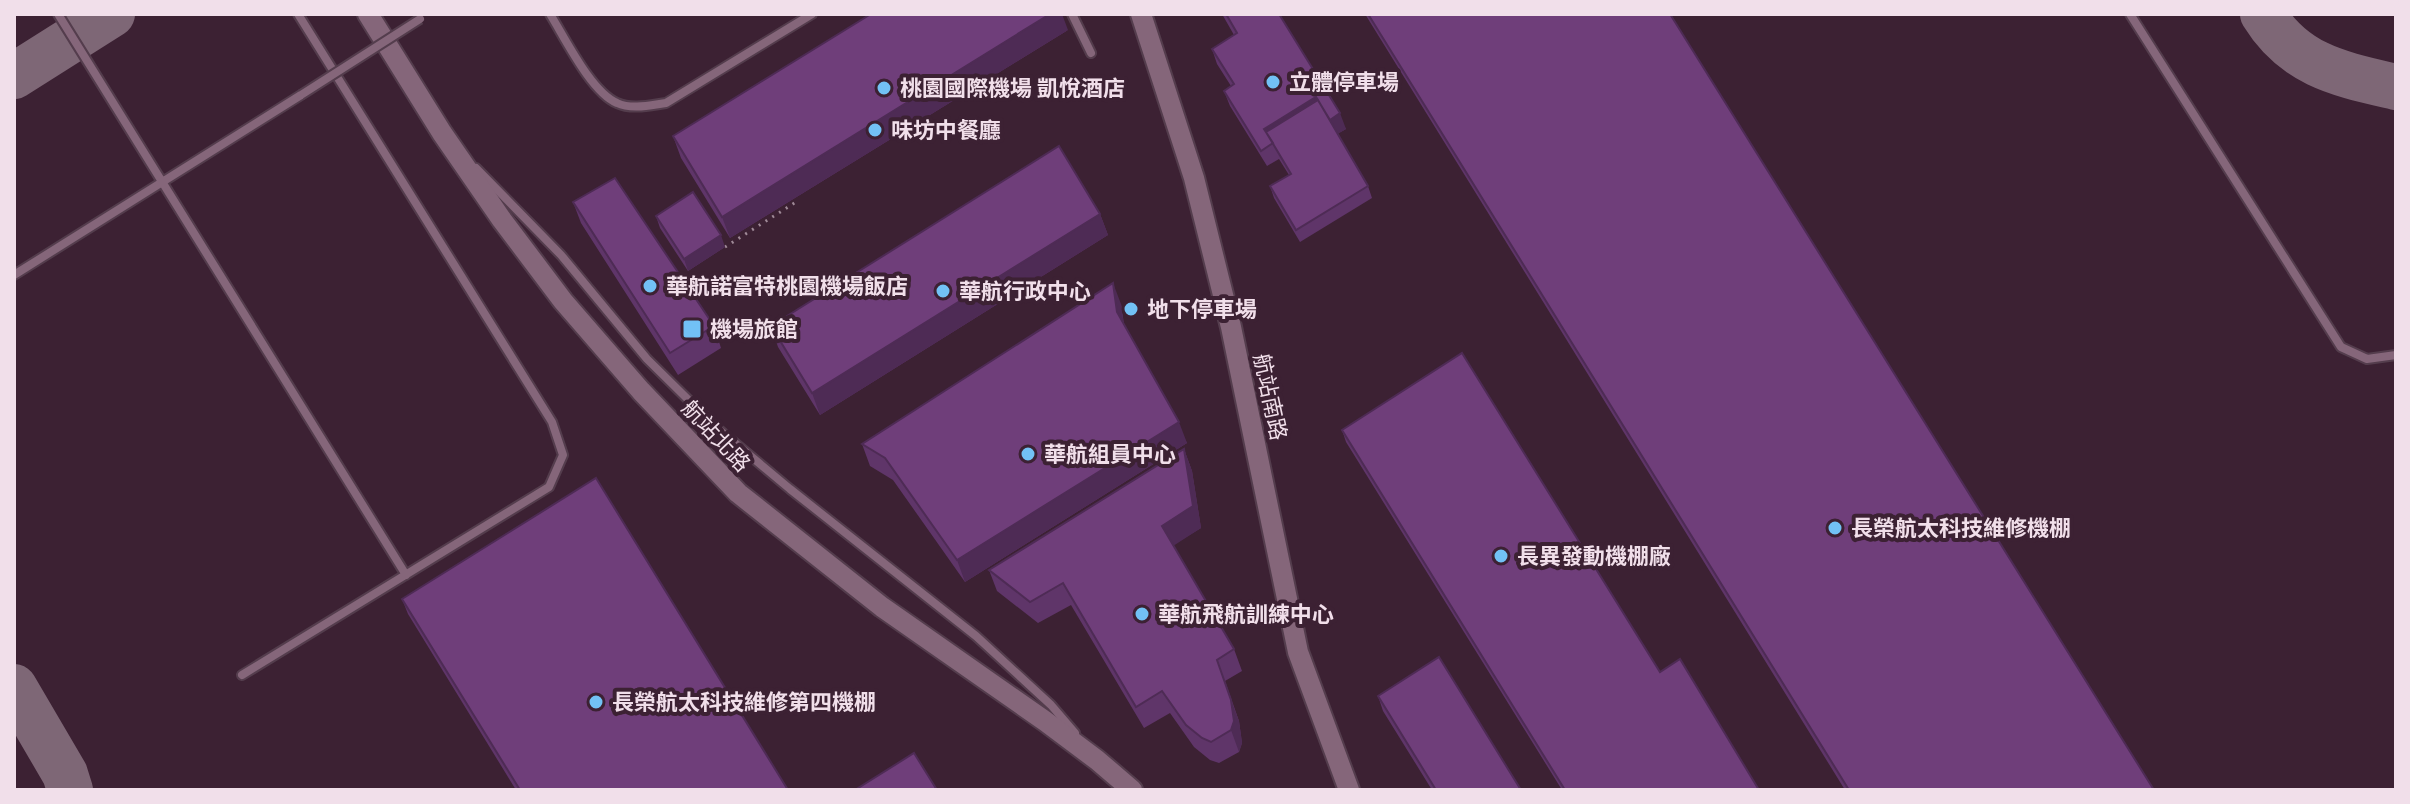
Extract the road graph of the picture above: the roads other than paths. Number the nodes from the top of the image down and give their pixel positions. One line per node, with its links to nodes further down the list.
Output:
1 (58, 14): 12 (lane)
2 (298, 14): 15 (lane)
3 (368, 14): 11 (street, 航站北路)
4 (550, 14): 5 (lane)
5 (812, 14)
6 (1072, 14): 10 (lane)
7 (1141, 14): 19 (street, 航站南路)
8 (2130, 14): 14 (lane)
9 (424, 17): 12 (lane, bridge)
10 (1091, 53)
11 (442, 133): 17 (lane); 17 (street, 航站北路)
12 (162, 181): 13 (lane); 15 (lane)
13 (14, 275)
14 (2396, 355)
15 (406, 575): 16 (lane)
16 (242, 675)
17 (1097, 760): 18 (street, 航站北路)
18 (1132, 790)
19 (1349, 790)

